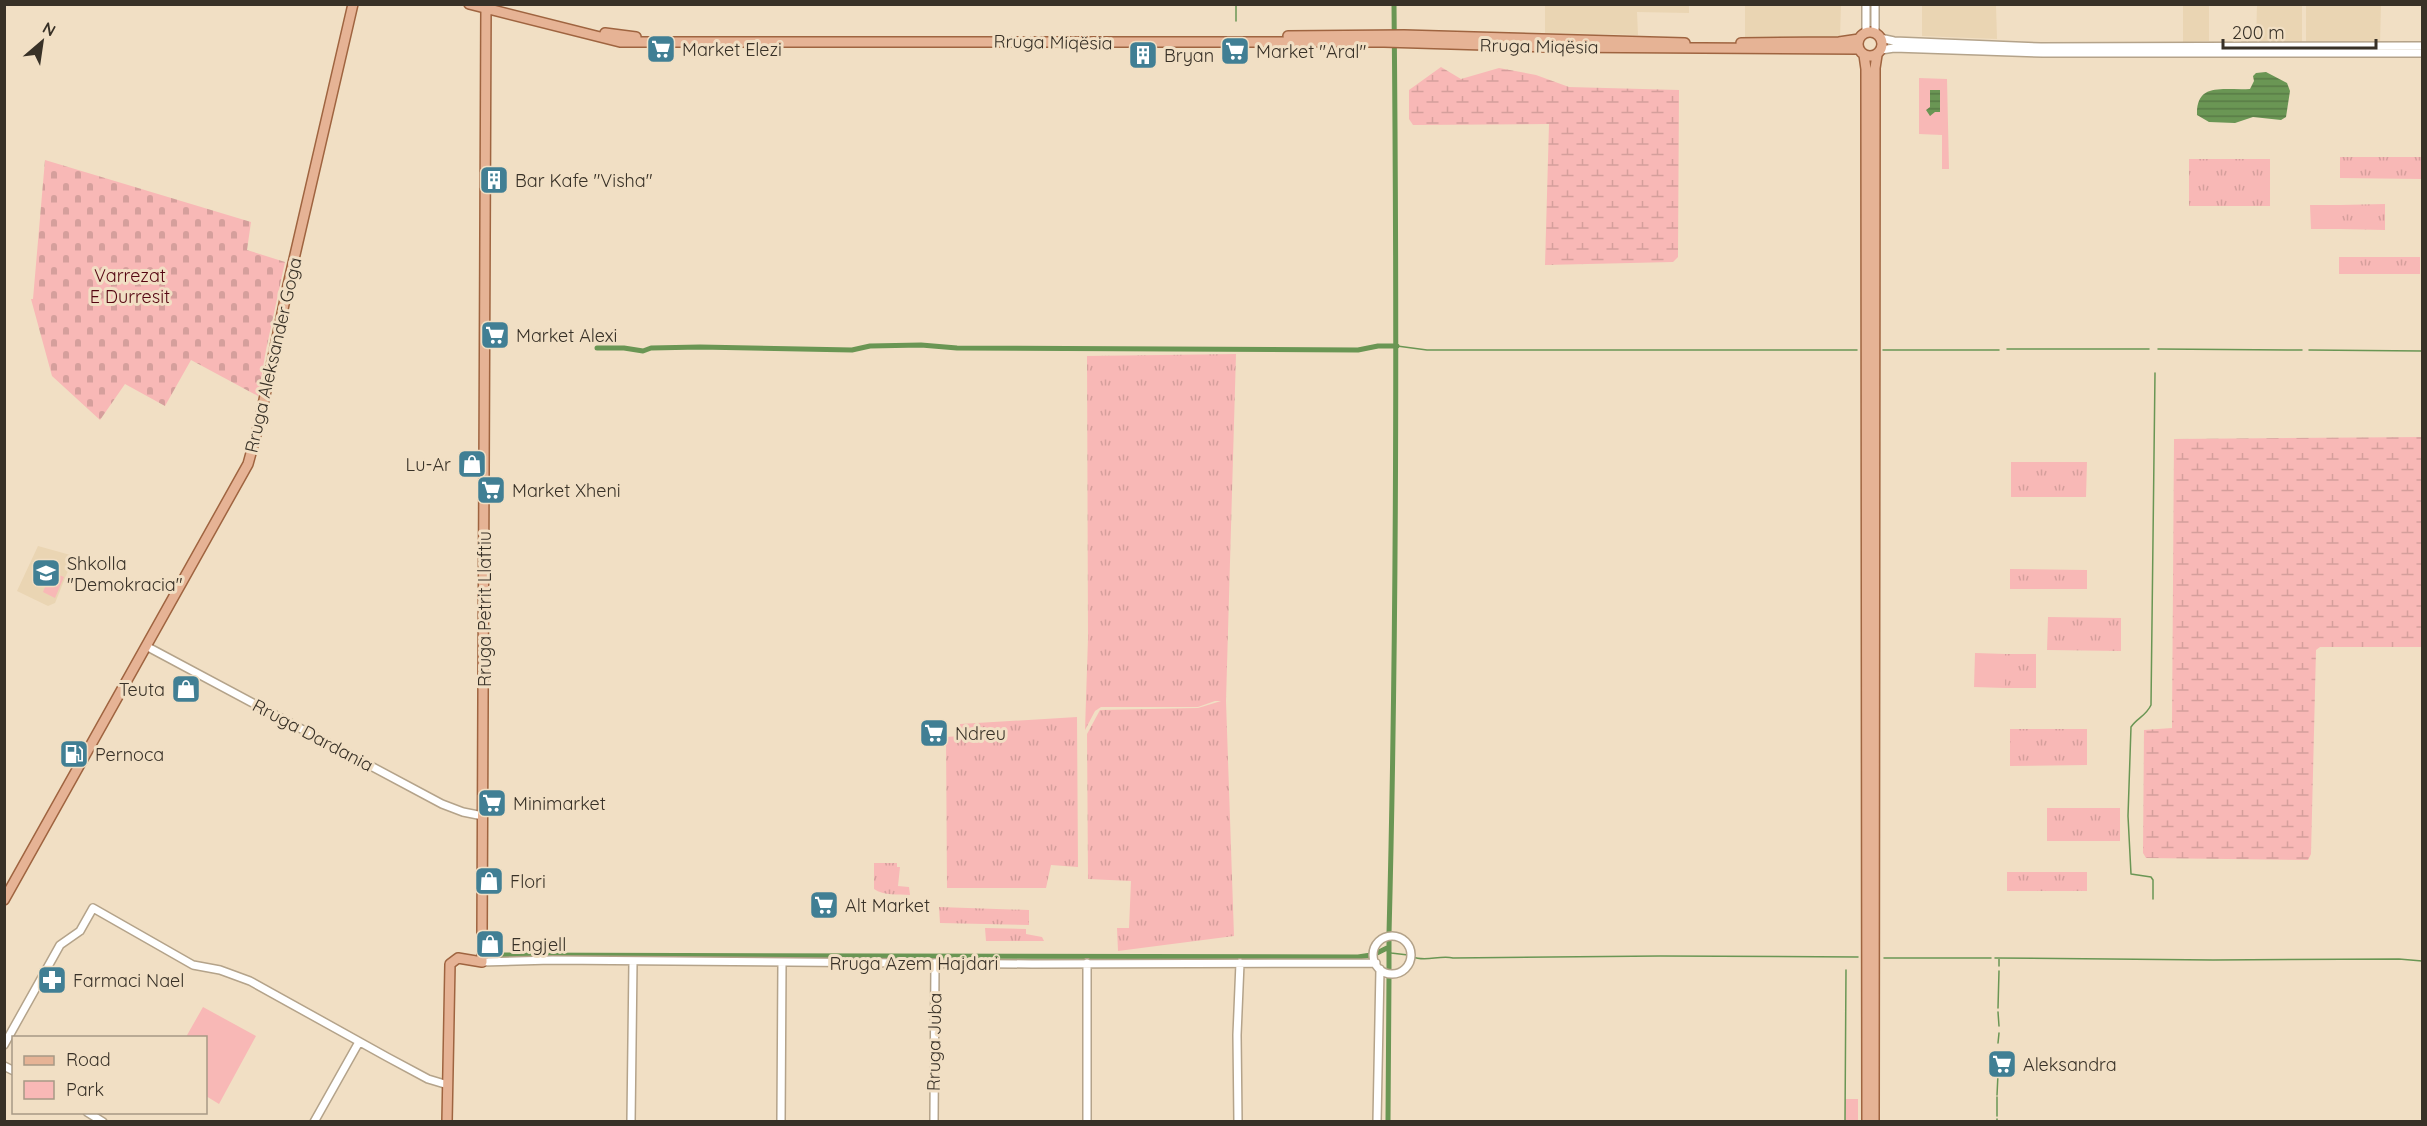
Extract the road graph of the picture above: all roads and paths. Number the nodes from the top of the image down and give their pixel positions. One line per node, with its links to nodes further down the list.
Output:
1 (353, 4): 12 (main road, Rruga Aleksander Goga)
2 (469, 4): 5 (main road, Rruga Miqësia)
3 (1866, 4): 6 (street)
4 (1875, 4): 6 (street)
5 (488, 6): 7 (main road, Rruga Miqësia); 13 (main road, Rruga Petrit Llaftiu)
6 (1870, 35): 7 (main road, Rruga Miqësia); 8 (street); 9 (main road); 10 (main road)
7 (1400, 39): 9 (main road, Rruga Miqësia)
8 (2422, 46)
9 (1861, 52): 10 (main road, Rruga Miqësia); 35 (main road)
10 (1879, 52): 11 (street); 36 (main road)
11 (2422, 53)
12 (146, 646): 13 (street, Rruga Dardania); 14 (main road, Rruga Aleksander Goga)
13 (483, 816): 15 (main road, Rruga Petrit Llaftiu)
14 (4, 900)
15 (482, 962): 16 (street, Rruga Azem Hajdari); 24 (main road, Rruga Azem Hajdari)
16 (633, 962): 17 (street, Rruga Azem Hajdari); 29 (street)
17 (782, 963): 18 (street, Rruga Azem Hajdari); 30 (street)
18 (935, 963): 19 (street, Rruga Azem Hajdari); 31 (street, Rruga Juba)
19 (1087, 963): 20 (street, Rruga Azem Hajdari); 32 (street)
20 (1240, 963): 21 (street, Rruga Azem Hajdari); 33 (street)
21 (1378, 966): 21 (street, Rruga Azem Hajdari); 34 (street)
22 (359, 1042): 23 (street); 24 (street); 27 (street)
23 (4, 1045)
24 (448, 1086): 28 (main road)
25 (89, 1114): 26 (street)
26 (103, 1122)
27 (314, 1122)
28 (447, 1122)
29 (631, 1122)
30 (781, 1122)
31 (934, 1122)
32 (1087, 1122)
33 (1238, 1122)
34 (1377, 1122)
35 (1867, 1122)
36 (1874, 1122)

